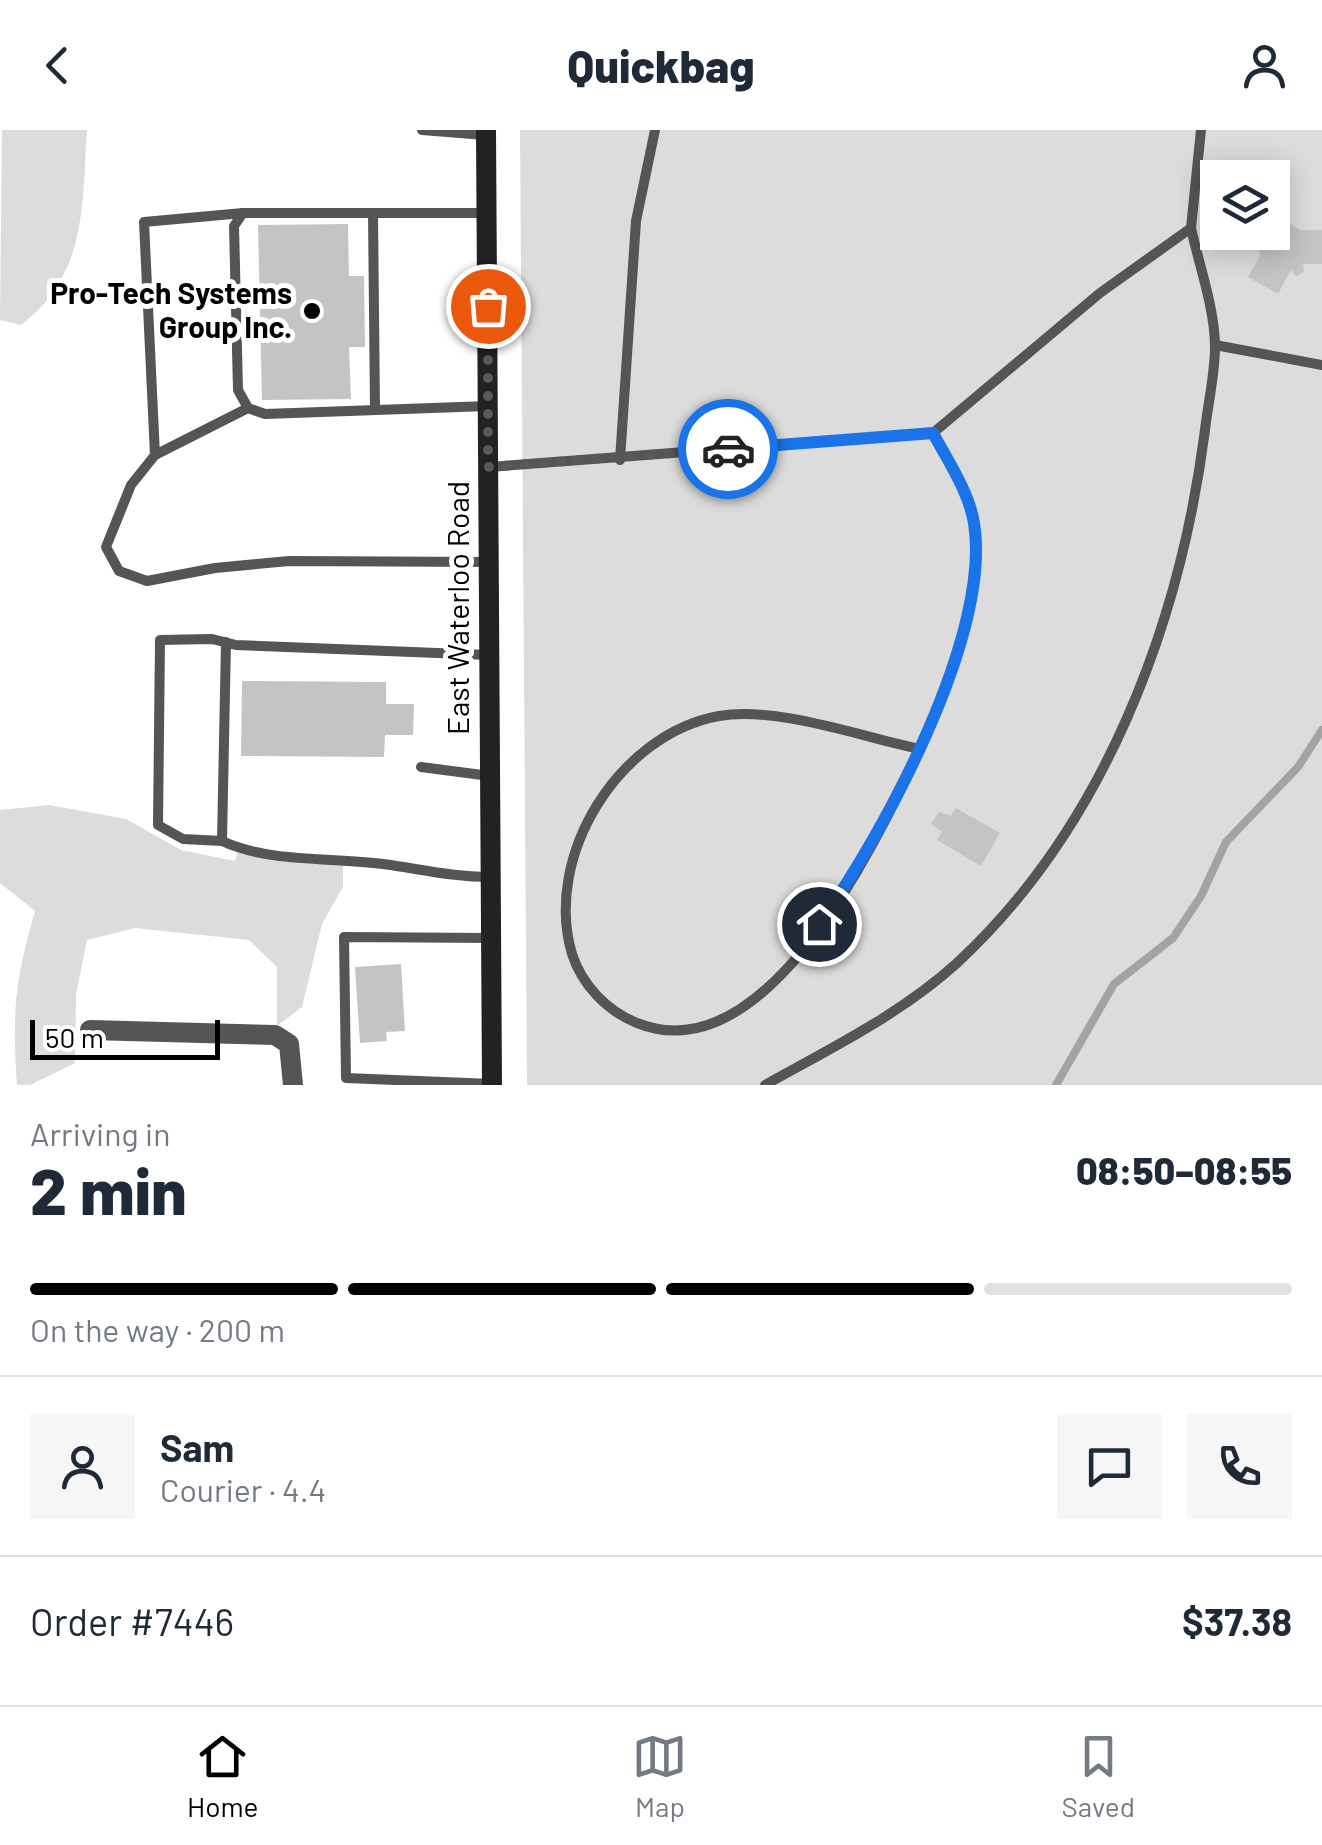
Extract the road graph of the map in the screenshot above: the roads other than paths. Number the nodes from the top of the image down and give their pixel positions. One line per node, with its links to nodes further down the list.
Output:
1 (422, 130): 4 (lane)
2 (656, 130): 16 (lane)
3 (1202, 130): 8 (lane)
4 (486, 132): 7 (main road, East Waterloo Road)
5 (243, 212): 6 (lane); 12 (lane); 15 (lane)
6 (372, 212): 7 (lane); 13 (lane)
7 (487, 212): 11 (main road, East Waterloo Road)
8 (1191, 228): 9 (lane); 14 (lane)
9 (1215, 344): 10 (lane); 30 (lane)
10 (1322, 365)
11 (488, 406): 13 (lane); 17 (main road, East Waterloo Road)
12 (248, 408): 13 (lane); 15 (lane)
13 (375, 410)
14 (933, 433): 16 (lane); 21 (lane)
15 (155, 455): 18 (lane)
16 (620, 460): 17 (lane)
17 (488, 467): 18 (main road, East Waterloo Road)
18 (488, 562): 20 (main road, East Waterloo Road)
19 (226, 642): 20 (lane); 24 (lane); 24 (lane)
20 (490, 655): 23 (main road, East Waterloo Road)
21 (920, 750): 21 (lane)
22 (421, 767): 23 (lane)
23 (490, 776): 25 (main road, East Waterloo Road)
24 (222, 840): 25 (lane)
25 (490, 877): 26 (main road, East Waterloo Road)
26 (491, 938): 28 (main road, East Waterloo Road); 28 (lane)
27 (90, 1030): 29 (street)
28 (492, 1084)
29 (293, 1085)
30 (765, 1085)

